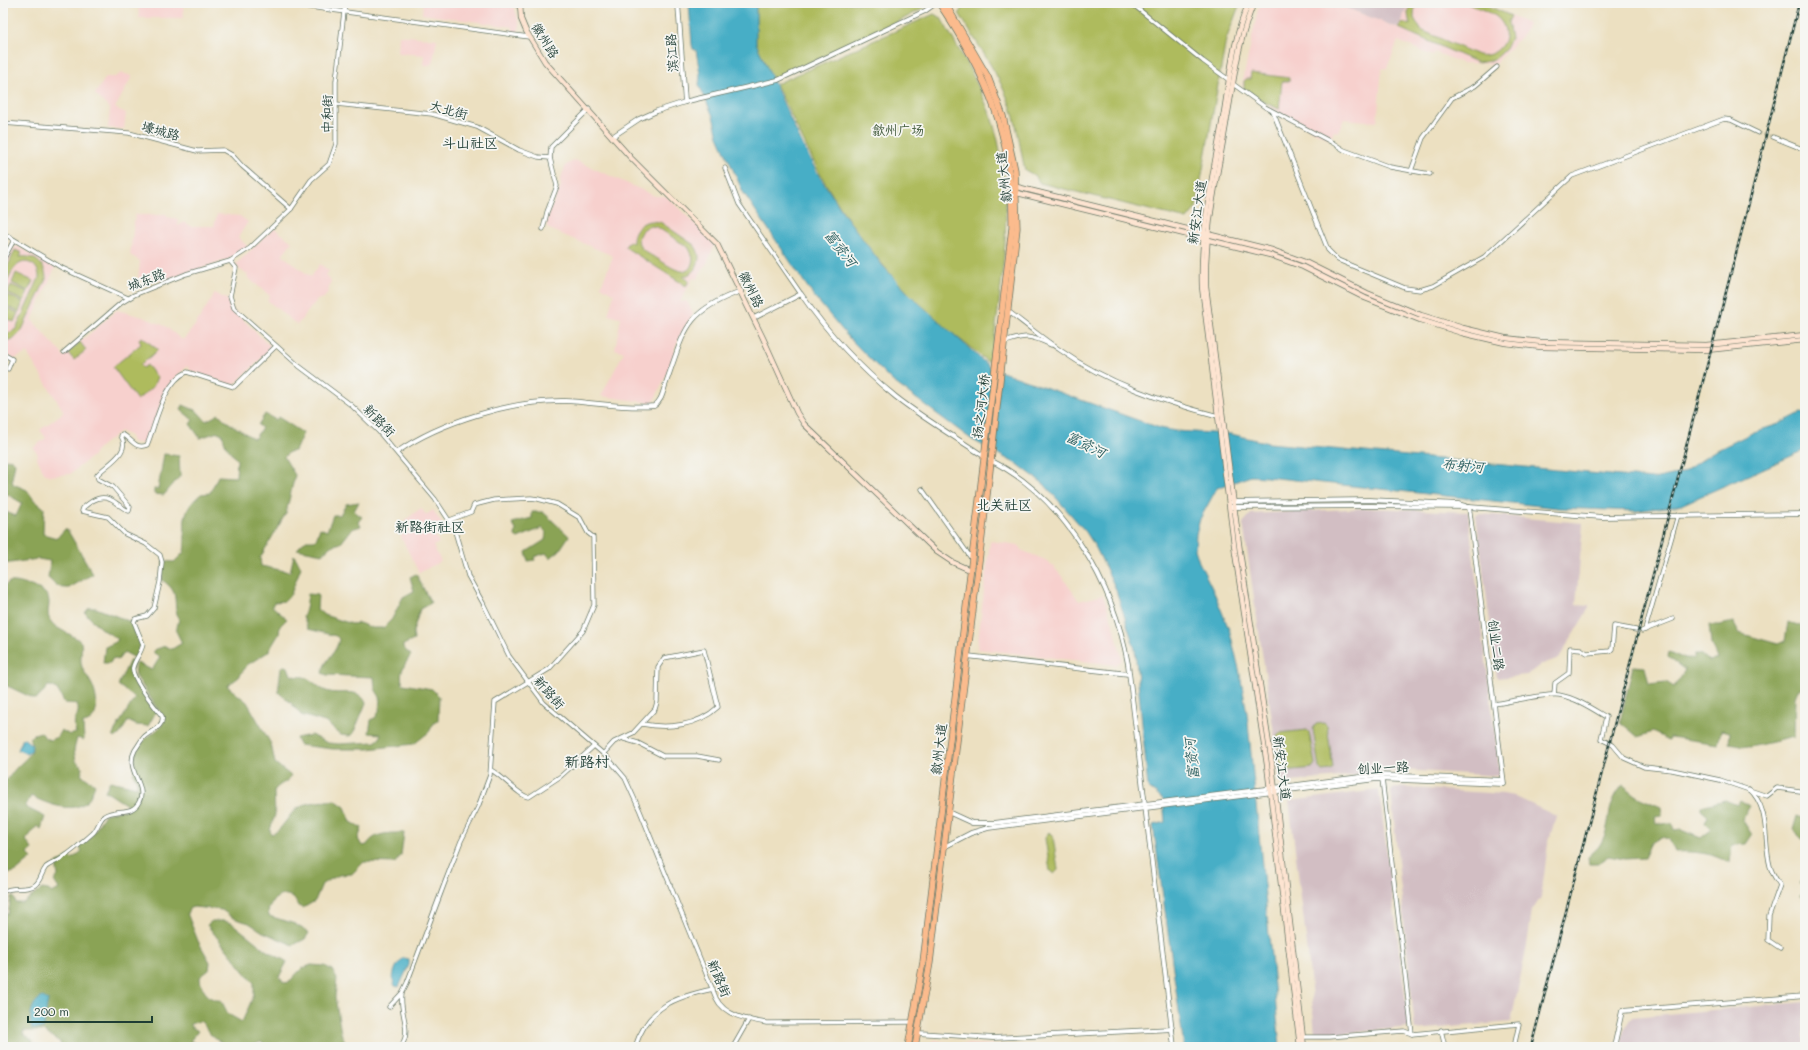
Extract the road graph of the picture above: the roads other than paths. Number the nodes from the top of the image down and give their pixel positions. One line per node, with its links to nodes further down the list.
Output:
1 (280, 3): 12 (street)
2 (345, 3): 12 (street, 中和街)
3 (515, 3): 11 (main road)
4 (527, 3): 11 (street)
5 (678, 3): 16 (street, 滨江路)
6 (938, 3): 16 (street); 29 (highway, 歙州大道)
7 (945, 3): 29 (highway, 歙州大道)
8 (1131, 3): 15 (street)
9 (1249, 3): 15 (main road, 新安江大道)
10 (1254, 3): 15 (main road, 新安江大道)
11 (520, 5): 13 (main road, 徽州路)
12 (344, 12): 13 (street); 17 (street, 中和街)
13 (529, 37): 18 (main road, 徽州路)
14 (1497, 67): 27 (street)
15 (1231, 82): 19 (street); 33 (main road, 新安江大道)
16 (686, 102): 22 (street)
17 (336, 104): 25 (street, 大北街); 30 (street, 中和街)
18 (589, 109): 22 (main road, 徽州路); 25 (street)
19 (1273, 112): 21 (street); 27 (street)
20 (3, 123): 30 (street, 壕城路)
21 (1758, 133)
22 (612, 137): 37 (main road, 徽州路)
23 (1773, 137): 24 (street)
24 (1805, 150)
25 (550, 158): 31 (street)
26 (725, 168): 38 (street)
27 (1411, 171): 28 (street)
28 (1430, 174)
29 (1014, 189): 33 (main road); 40 (highway, 歙州大道); 49 (highway, 歙州大道)
30 (291, 209): 36 (street, 城东路)
31 (543, 228)
32 (3, 233): 34 (street, 城东路)
33 (1206, 236): 42 (main road); 43 (main road); 51 (main road, 新安江大道); 52 (main road, 新安江大道)
34 (14, 240): 35 (street); 39 (street, 城东路)
35 (3, 260)
36 (230, 261): 39 (street, 城东路); 45 (street, 新路街)
37 (741, 291): 41 (main road, 徽州路); 53 (street)
38 (801, 294): 41 (street); 54 (street)
39 (128, 298): 47 (street)
40 (1008, 311): 44 (highway, 歙州大道); 46 (street)
41 (754, 318): 62 (main road, 徽州路)
42 (1805, 334)
43 (1805, 340)
44 (1004, 342): 46 (street); 49 (highway, 歙州大道)
45 (276, 346): 53 (street, 新路街); 84 (street)
46 (1060, 350): 51 (street)
47 (64, 352)
48 (3, 354): 50 (street)
49 (1000, 362): 54 (highway, 扬之河大桥)
50 (8, 369)
51 (1218, 416): 52 (main road, 新安江大道)
52 (1222, 427): 56 (main road, 新安江大道)
53 (397, 452): 60 (street, 新路街)
54 (988, 456): 61 (highway, 歙州大道); 65 (highway, 歙州大道); 66 (street)
55 (922, 489): 61 (street)
56 (1232, 505): 57 (street); 79 (main road, 新安江大道)
57 (1469, 507): 59 (street); 69 (street, 创业二路)
58 (1805, 514): 59 (street)
59 (1678, 515): 63 (street)
60 (450, 520): 67 (street, 新路街); 67 (street)
61 (972, 558): 62 (highway, 歙州大道)
62 (970, 570): 91 (highway, 歙州大道)
63 (1673, 619)
64 (1636, 630): 68 (street)
65 (967, 656): 66 (street); 82 (highway, 歙州大道)
66 (1129, 674): 81 (street)
67 (527, 681): 72 (street, 新路街); 75 (street)
68 (1554, 694): 69 (street); 78 (street)
69 (1494, 704): 77 (street, 创业二路)
70 (642, 724): 70 (street); 71 (street)
71 (624, 739): 73 (street); 74 (street)
72 (594, 746): 73 (street, 新路街); 75 (street)
73 (603, 754): 86 (street, 新路街)
74 (719, 760)
75 (491, 770): 87 (street)
76 (1382, 779): 77 (street, 创业一路); 79 (street, 创业一路); 95 (street)
77 (1504, 782): 79 (street, 创业一路)
78 (1746, 788): 80 (street); 85 (street)
79 (1272, 790): 81 (street, 创业一路); 96 (main road, 新安江大道); 105 (main road, 新安江大道)
80 (1800, 791)
81 (1144, 807): 82 (street); 83 (street); 92 (street)
82 (948, 812): 83 (highway, 歙州大道)
83 (944, 847): 94 (highway, 歙州大道)
84 (3, 892)
85 (1780, 948)
86 (713, 989): 90 (street, 新路街); 100 (street)
87 (402, 993): 89 (street); 97 (street)
88 (1805, 996): 109 (street)
89 (389, 1008)
90 (749, 1019): 91 (street, 新路街); 101 (street)
91 (913, 1022): 102 (highway, 歙州大道)
92 (1172, 1029): 94 (street); 104 (street)
93 (1441, 1030): 95 (street); 107 (street); 108 (street)
94 (918, 1033): 103 (highway, 歙州大道)
95 (1412, 1034): 96 (street)
96 (1303, 1037): 106 (main road, 新安江大道)
97 (402, 1043)
98 (111, 1047): 99 (street)
99 (114, 1047)
100 (634, 1047)
101 (733, 1047)
102 (908, 1047)
103 (915, 1047)
104 (1174, 1047)
105 (1300, 1047)
106 (1304, 1047)
107 (1446, 1047)
108 (1514, 1047)
109 (1614, 1047)

